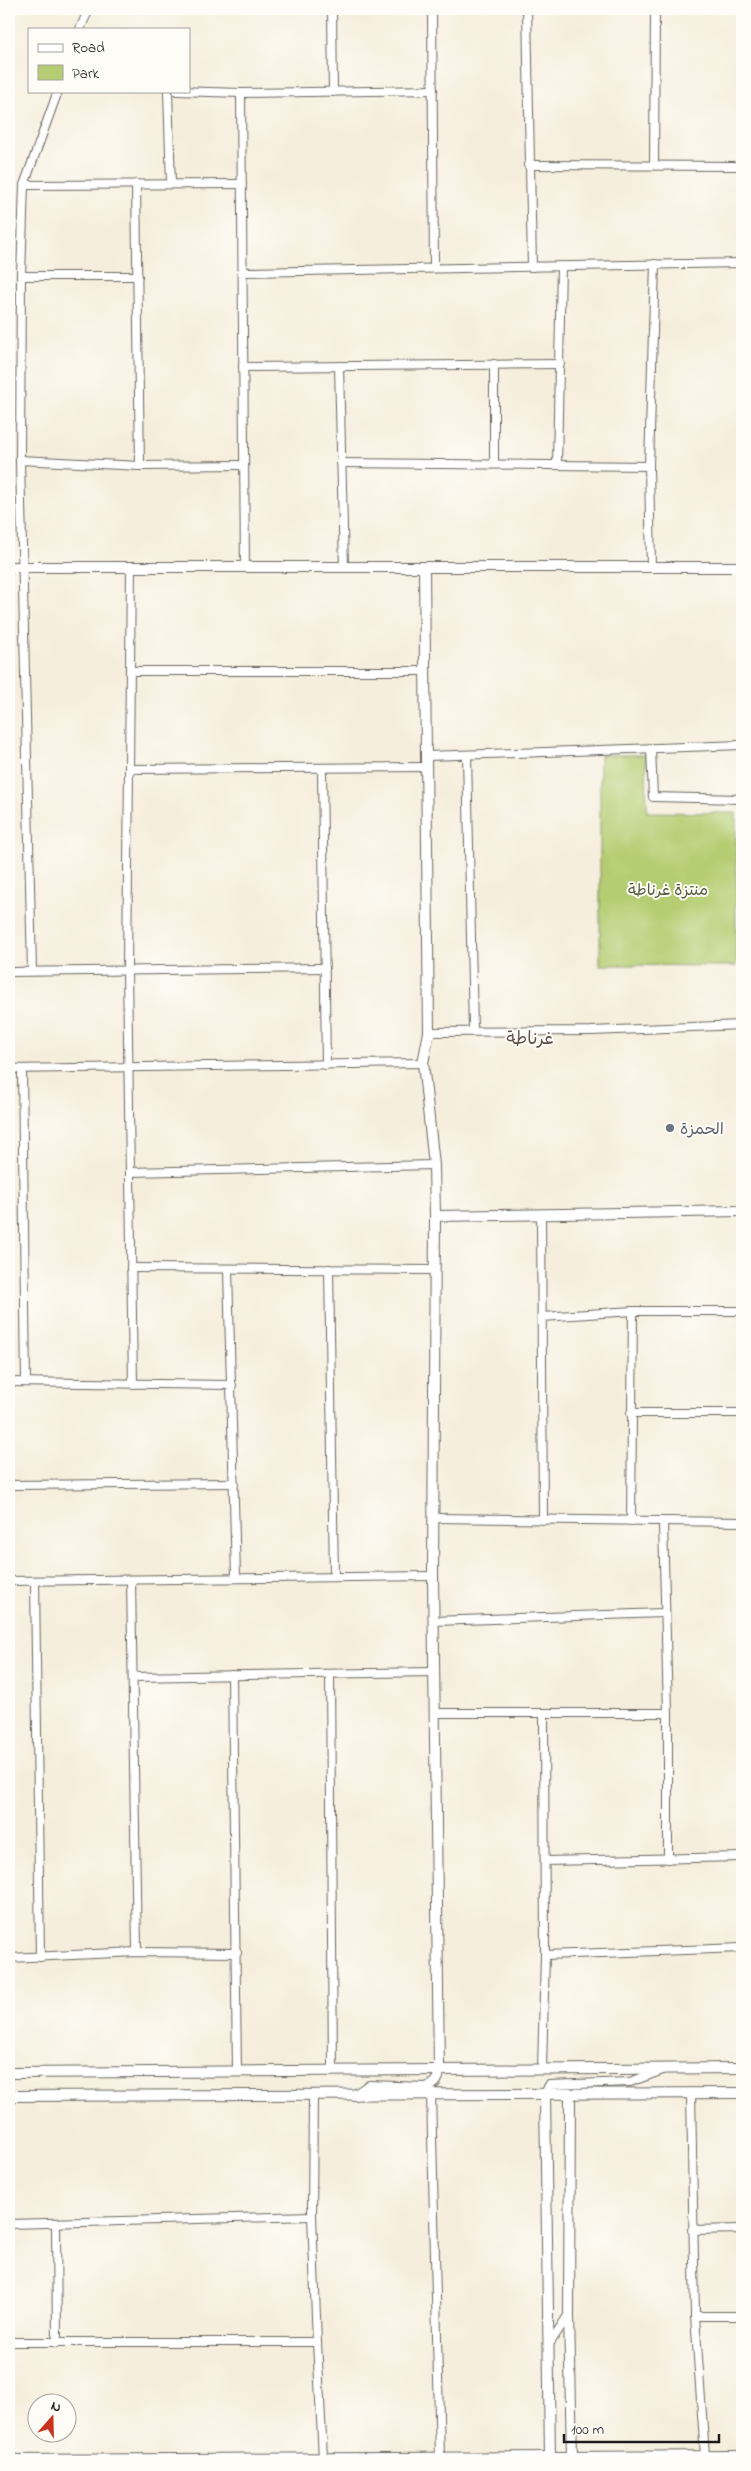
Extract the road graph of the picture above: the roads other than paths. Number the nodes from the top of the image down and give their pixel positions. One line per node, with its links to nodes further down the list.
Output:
1 (88, 9): 6 (street)
2 (332, 9): 11 (street)
3 (432, 9): 7 (street)
4 (527, 9): 13 (street)
5 (655, 9): 14 (street)
6 (80, 28)
7 (432, 90): 11 (street); 24 (street)
8 (190, 91): 12 (street)
9 (58, 92): 19 (street)
10 (168, 92): 17 (street)
11 (333, 92): 12 (street)
12 (241, 93): 18 (street)
13 (528, 165): 14 (street); 23 (street)
14 (654, 165): 15 (street)
15 (742, 166)
16 (136, 184): 17 (street); 19 (street); 27 (street)
17 (171, 184): 18 (street)
18 (242, 184): 25 (street)
19 (24, 185): 26 (street)
20 (742, 263): 21 (street)
21 (655, 264): 22 (street); 38 (street)
22 (561, 266): 23 (street); 29 (street)
23 (532, 267): 24 (street)
24 (434, 268): 25 (street)
25 (242, 272): 31 (street)
26 (21, 276): 27 (street); 32 (street)
27 (138, 276): 37 (street)
28 (494, 364): 29 (street); 30 (street); 34 (street)
29 (560, 364): 36 (street)
30 (339, 366): 31 (street); 33 (street)
31 (243, 367): 35 (street)
32 (20, 460): 37 (street); 39 (street)
33 (341, 462): 34 (street); 44 (street)
34 (494, 464): 36 (street)
35 (244, 465): 37 (street); 43 (street)
36 (557, 465): 38 (street)
37 (140, 466)
38 (649, 466): 46 (street)
39 (23, 567): 41 (street); 42 (street); 58 (street)
40 (742, 567): 46 (street)
41 (9, 568)
42 (131, 568): 43 (street); 48 (street)
43 (245, 568): 44 (street)
44 (344, 568): 45 (street)
45 (424, 568): 46 (street); 47 (street)
46 (651, 568)
47 (425, 670): 48 (street); 52 (street)
48 (130, 671): 54 (street)
49 (742, 746): 50 (street)
50 (651, 748): 51 (street); 55 (street)
51 (467, 754): 52 (street); 61 (street)
52 (427, 761): 53 (street); 62 (street)
53 (322, 768): 54 (street); 56 (street)
54 (129, 769): 57 (street)
55 (742, 799)
56 (324, 968): 57 (street); 64 (street)
57 (127, 969): 58 (street); 65 (street)
58 (32, 971): 59 (street)
59 (9, 972)
60 (742, 1025): 61 (street)
61 (473, 1030): 62 (street)
62 (428, 1032): 63 (street)
63 (423, 1063): 64 (street); 68 (street)
64 (326, 1065): 65 (street)
65 (128, 1068): 66 (street); 69 (street)
66 (22, 1069): 67 (street); 81 (street)
67 (9, 1070)
68 (434, 1165): 69 (street); 72 (street)
69 (130, 1172): 73 (street)
70 (742, 1211): 71 (street)
71 (541, 1214): 72 (street); 79 (street)
72 (435, 1216): 76 (street)
73 (131, 1268): 74 (street); 82 (street)
74 (228, 1269): 75 (street); 83 (street)
75 (329, 1269): 76 (street); 94 (street)
76 (435, 1270): 88 (street)
77 (633, 1311): 78 (street); 79 (street); 84 (street)
78 (742, 1311)
79 (542, 1317): 89 (street)
80 (9, 1382): 81 (street)
81 (26, 1382): 82 (street)
82 (133, 1384): 83 (street)
83 (232, 1385): 86 (street)
84 (631, 1413): 85 (street); 90 (street)
85 (742, 1414)
86 (234, 1483): 87 (street); 95 (street)
87 (9, 1485)
88 (433, 1518): 89 (street); 93 (street)
89 (543, 1520): 90 (street)
90 (631, 1521): 91 (street)
91 (662, 1522): 92 (street); 99 (street)
92 (742, 1522)
93 (433, 1576): 94 (street); 100 (street)
94 (334, 1577): 95 (street)
95 (236, 1578): 96 (street)
96 (131, 1580): 98 (street); 104 (street)
97 (9, 1581): 98 (street)
98 (35, 1581): 115 (street)
99 (664, 1612): 100 (street); 107 (street)
100 (433, 1621): 101 (street)
101 (434, 1672): 102 (street); 105 (street)
102 (330, 1674): 103 (street); 122 (street)
103 (232, 1675): 104 (street); 113 (street)
104 (133, 1677): 112 (street)
105 (435, 1713): 106 (street); 120 (street)
106 (544, 1713): 107 (street); 110 (street)
107 (668, 1713): 109 (street)
108 (742, 1857): 109 (street)
109 (668, 1859): 110 (street)
110 (545, 1861): 114 (street)
111 (742, 1948): 114 (street)
112 (137, 1952): 113 (street); 115 (street)
113 (237, 1953): 121 (street)
114 (545, 1954): 119 (street)
115 (40, 1957): 116 (street)
116 (9, 1958)
117 (668, 2068): 118 (street); 119 (street); 127 (street)
118 (742, 2068)
119 (542, 2069): 120 (street)
120 (440, 2070): 122 (street); 130 (street)
121 (237, 2071): 122 (street); 123 (street)
122 (333, 2071)
123 (9, 2073)
124 (691, 2093): 125 (street); 128 (street); 136 (street)
125 (742, 2093)
126 (431, 2094): 127 (street); 130 (street); 149 (street)
127 (545, 2094): 128 (street); 143 (street)
128 (570, 2094): 137 (street)
129 (313, 2095): 130 (street); 131 (street); 132 (street)
130 (355, 2095)
131 (9, 2096)
132 (312, 2216): 134 (street); 141 (street)
133 (9, 2224): 134 (street)
134 (56, 2224): 142 (street)
135 (742, 2229): 136 (street)
136 (692, 2230): 138 (street)
137 (569, 2314): 143 (street); 147 (street)
138 (695, 2316): 139 (street); 144 (street)
139 (742, 2316)
140 (9, 2342): 142 (street)
141 (317, 2342): 142 (street); 148 (street)
142 (57, 2343)
143 (547, 2347): 146 (street)
144 (705, 2456): 145 (street); 147 (street)
145 (742, 2456)
146 (550, 2457): 147 (street); 149 (street)
147 (572, 2457)
148 (324, 2458): 149 (street); 151 (street)
149 (440, 2458)
150 (9, 2460): 151 (street)
151 (160, 2461)

